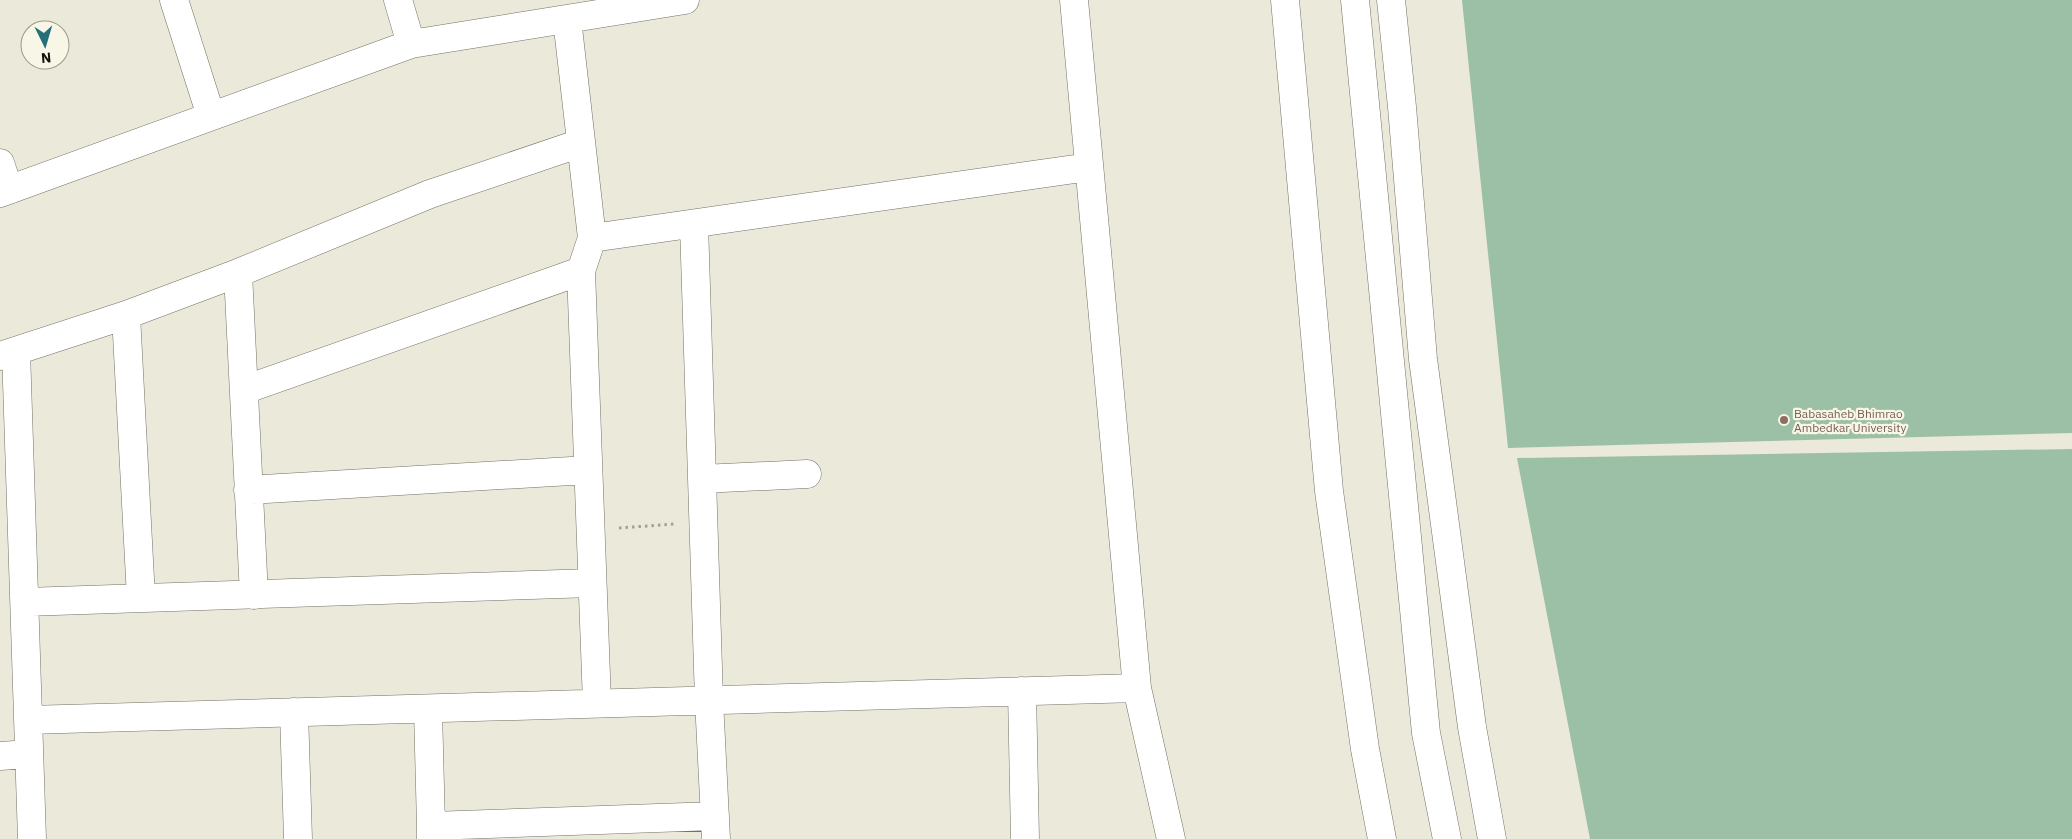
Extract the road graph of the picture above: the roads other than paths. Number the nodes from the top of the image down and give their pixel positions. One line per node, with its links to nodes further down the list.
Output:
1 (174, 0): 11 (street)
2 (398, 0): 10 (street)
3 (685, 0): 8 (street)
4 (1074, 0): 14 (street)
5 (1285, 0): 47 (street)
6 (1354, 0): 48 (street)
7 (1391, 0): 49 (street)
8 (631, 4): 9 (street)
9 (567, 19): 10 (street); 12 (street)
10 (411, 44): 11 (street)
11 (211, 116): 15 (street)
12 (581, 143): 17 (street); 19 (street)
13 (0, 163): 15 (street)
14 (1089, 167): 16 (street); 31 (street)
15 (4, 191)
16 (694, 224): 17 (street); 25 (street)
17 (592, 238): 18 (street)
18 (582, 271): 22 (street); 23 (street)
19 (238, 273): 20 (street); 22 (street)
20 (126, 314): 21 (street); 29 (street)
21 (8, 353): 30 (street)
22 (244, 390): 26 (street)
23 (588, 470): 26 (street); 27 (street)
24 (807, 474): 25 (street)
25 (702, 479): 33 (street)
26 (248, 490): 28 (street)
27 (592, 583): 28 (street); 34 (street)
28 (254, 595): 29 (street)
29 (141, 598): 30 (street)
30 (25, 602): 37 (street)
31 (1137, 688): 32 (street); 46 (street)
32 (1022, 691): 33 (street); 45 (street)
33 (709, 700): 34 (street); 40 (street)
34 (597, 703): 35 (street)
35 (428, 710): 36 (street); 42 (street)
36 (294, 712): 37 (street); 44 (street)
37 (28, 720): 38 (street)
38 (29, 754): 39 (street); 43 (street)
39 (0, 756)
40 (715, 828): 41 (street)
41 (598, 830): 42 (street)
42 (431, 832)
43 (32, 839)
44 (298, 839)
45 (1025, 839)
46 (1171, 839)
47 (1382, 839)
48 (1447, 839)
49 (1492, 839)

